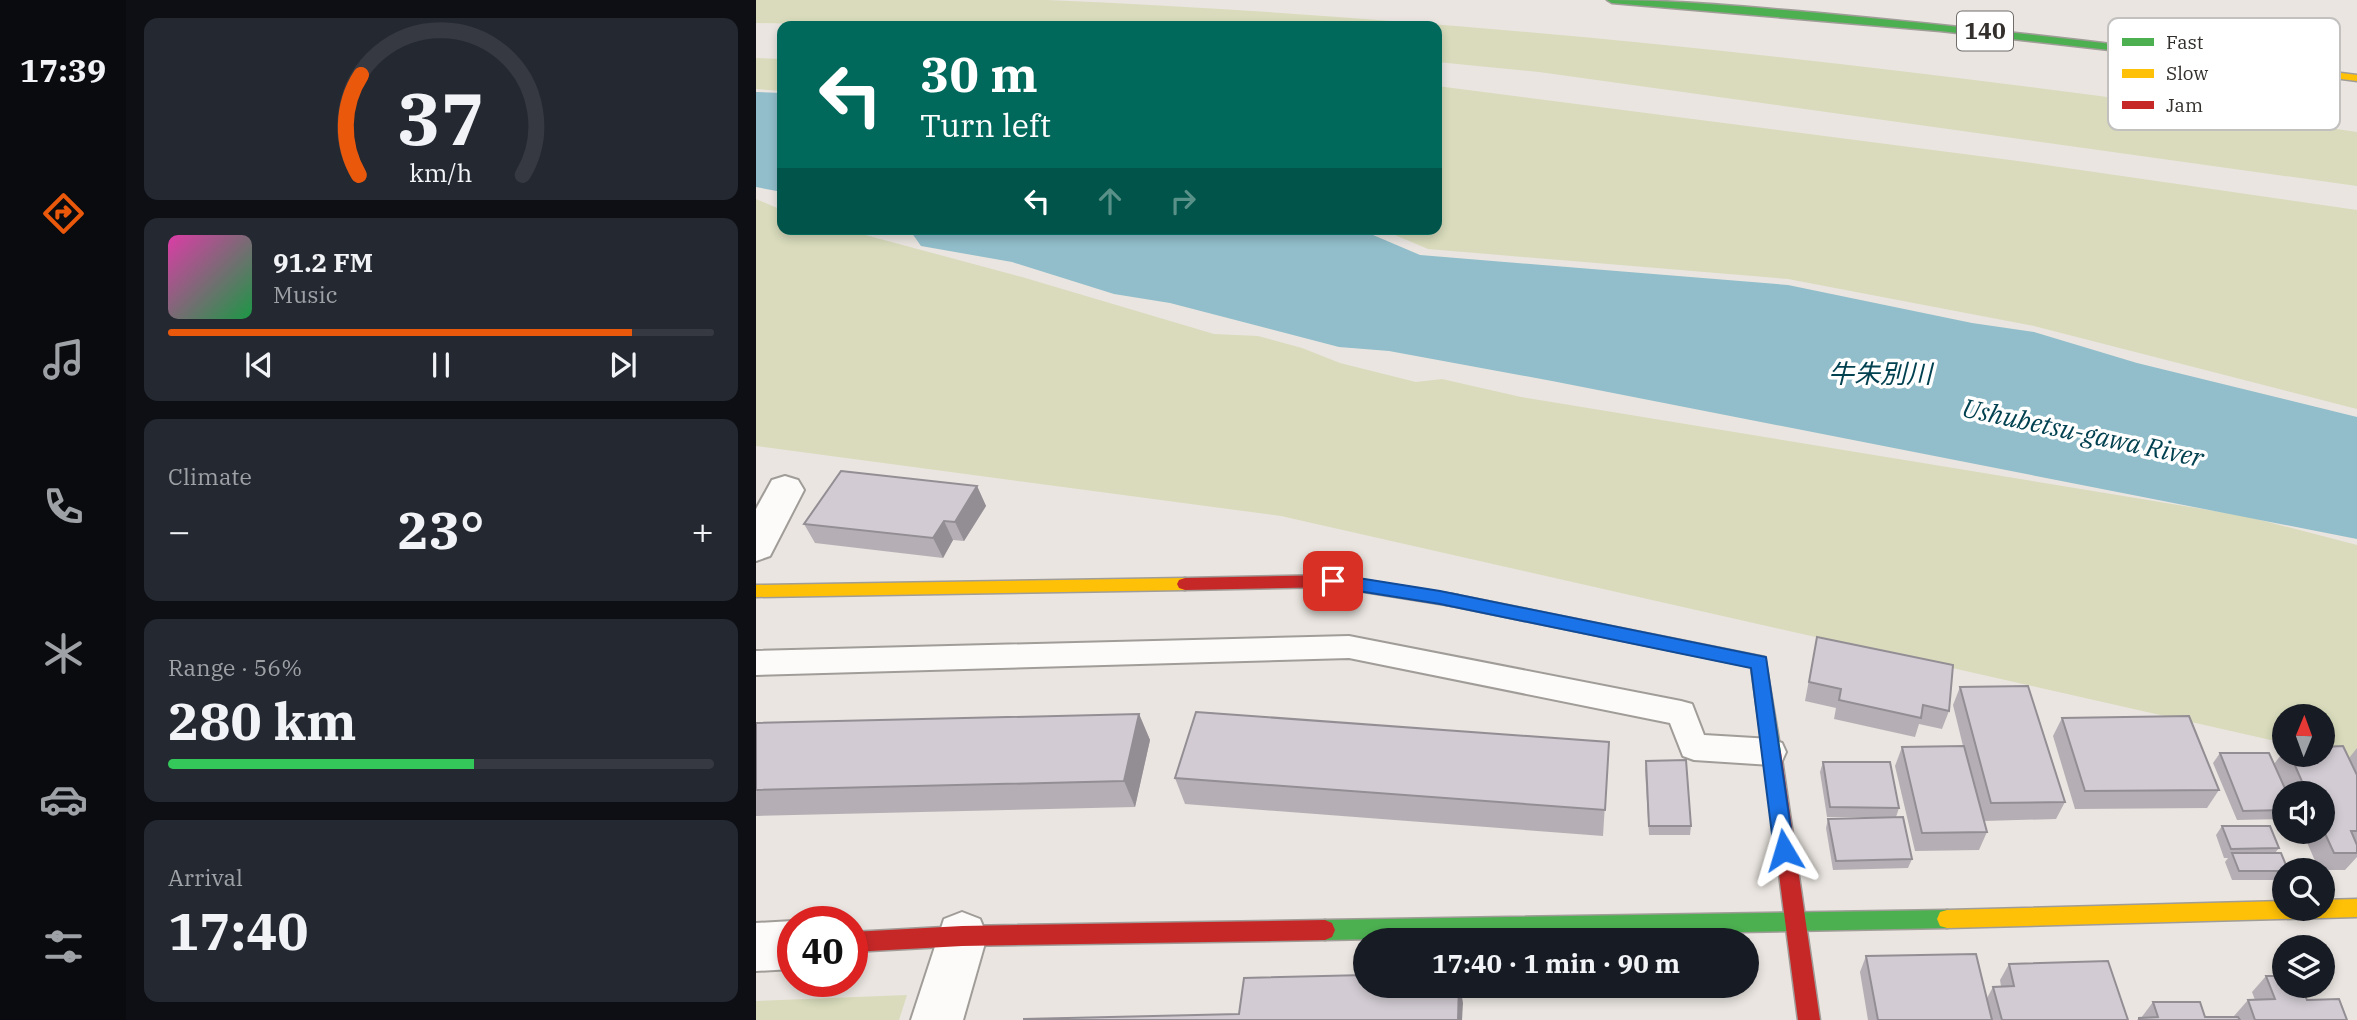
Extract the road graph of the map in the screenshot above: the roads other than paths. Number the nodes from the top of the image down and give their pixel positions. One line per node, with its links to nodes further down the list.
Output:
1 (1612, 0): 2 (street, 140)
2 (2108, 46)
3 (785, 490): 4 (street)
4 (756, 546)
5 (756, 591): 7 (street)
6 (756, 663): 7 (lane)
7 (1771, 752): 9 (street)
8 (2357, 908): 9 (street)
9 (1794, 923): 10 (street); 15 (street)
10 (962, 936): 11 (street); 14 (street)
11 (868, 941)
12 (777, 946): 13 (street)
13 (756, 947)
14 (937, 1020)
15 (1809, 1020)

